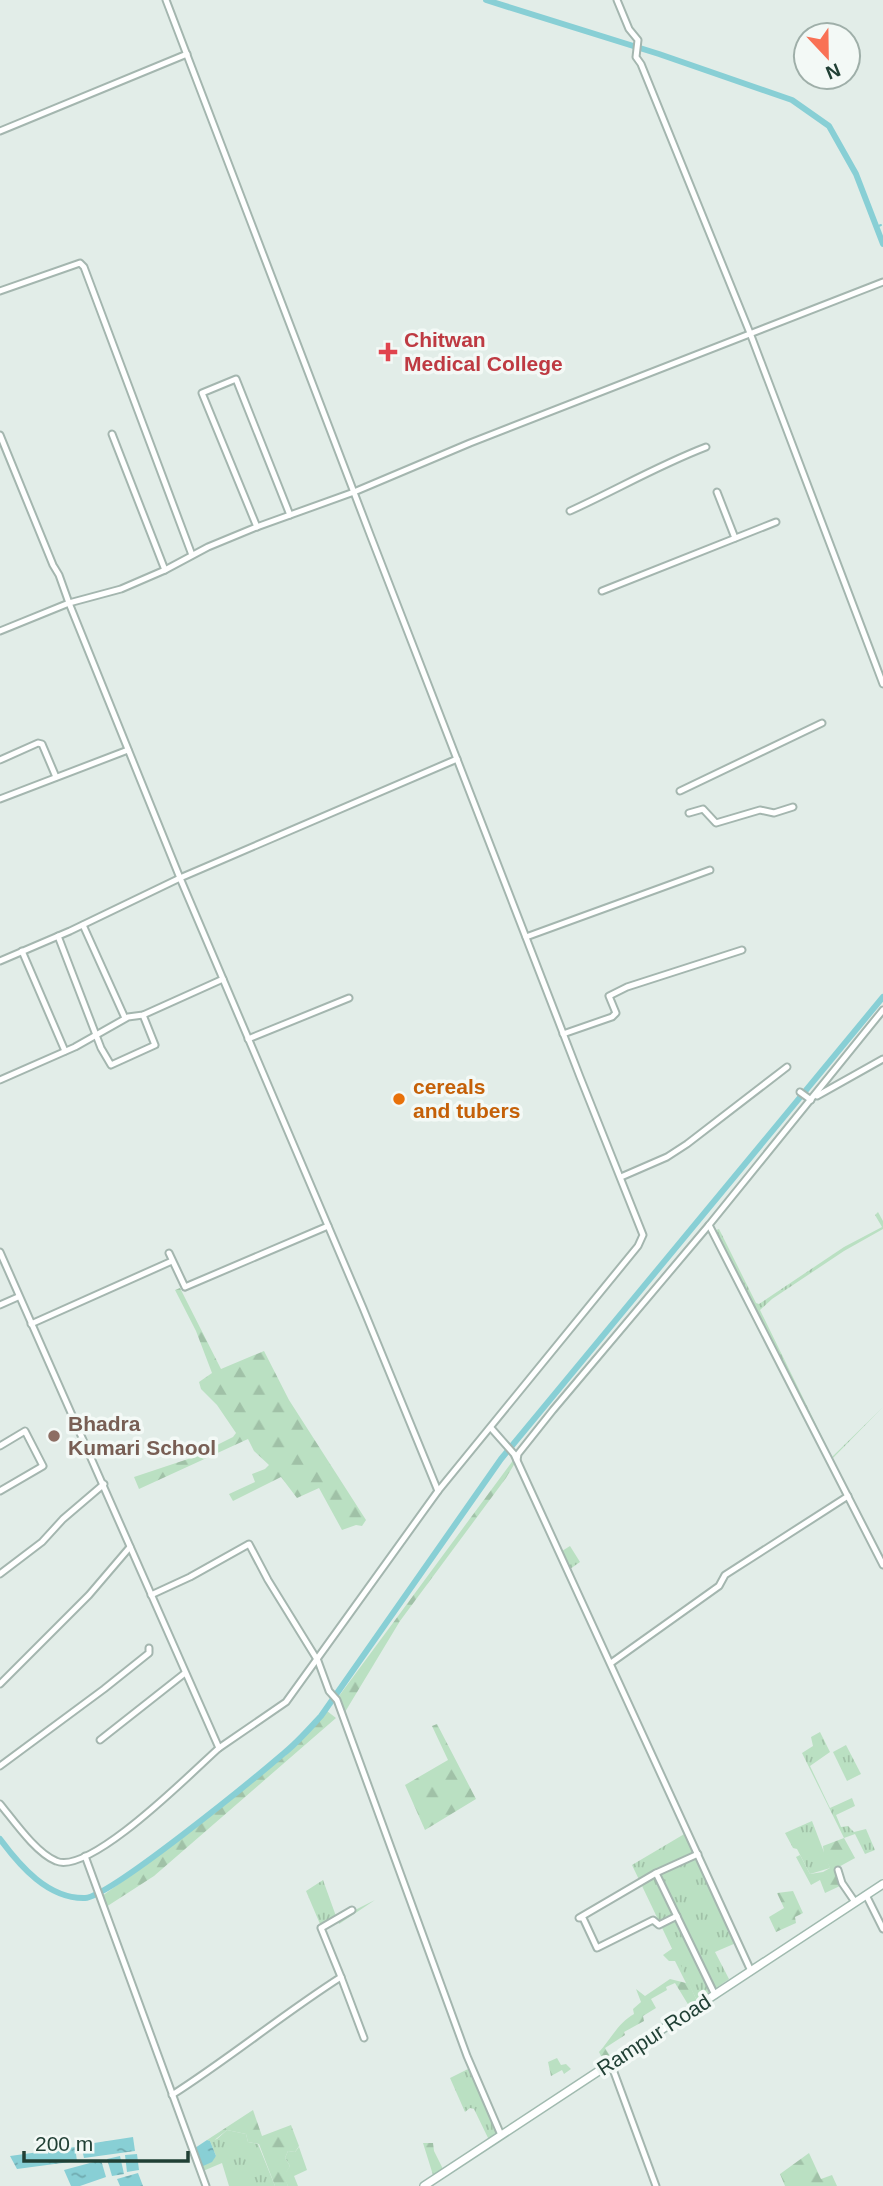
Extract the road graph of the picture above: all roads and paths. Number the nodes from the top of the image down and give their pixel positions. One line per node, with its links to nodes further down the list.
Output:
1 (166, 0): 3 (street)
2 (617, 0): 7 (street)
3 (187, 54): 4 (street); 11 (street)
4 (0, 131)
5 (883, 282): 7 (street)
6 (0, 291): 18 (street)
7 (750, 333): 11 (street); 23 (street)
8 (112, 434): 19 (street)
9 (0, 435): 21 (street)
10 (706, 447): 13 (street)
11 (354, 492): 14 (street); 26 (street)
12 (717, 492): 17 (street)
13 (570, 511)
14 (290, 515): 16 (street); 16 (street)
15 (776, 522): 17 (street)
16 (257, 527): 18 (street)
17 (735, 538): 20 (street)
18 (192, 555): 19 (street)
19 (165, 570): 21 (street)
20 (602, 591)
21 (69, 603): 22 (street); 25 (street)
22 (0, 631)
23 (883, 684)
24 (822, 723): 29 (street)
25 (128, 750): 28 (street); 34 (street)
26 (457, 759): 34 (street); 37 (street)
27 (0, 760): 28 (street)
28 (56, 777): 30 (street)
29 (680, 791)
30 (0, 799)
31 (793, 807): 32 (street)
32 (689, 813)
33 (710, 870): 37 (street)
34 (180, 878): 35 (street); 41 (street)
35 (83, 925): 36 (street); 45 (street)
36 (58, 936): 39 (street); 46 (street)
37 (526, 937): 47 (street)
38 (742, 950): 47 (street)
39 (22, 951): 40 (street); 49 (street)
40 (0, 961)
41 (223, 979): 44 (street); 48 (street)
42 (349, 998): 48 (street)
43 (883, 1010): 54 (street)
44 (143, 1015): 45 (street); 46 (street)
45 (125, 1018): 46 (street)
46 (96, 1033): 49 (street)
47 (563, 1034): 55 (street)
48 (248, 1039): 57 (street)
49 (65, 1051): 52 (street)
50 (883, 1059): 54 (street)
51 (788, 1067): 55 (street)
52 (0, 1080)
53 (800, 1092): 54 (street)
54 (810, 1099): 56 (street)
55 (621, 1177): 64 (street)
56 (709, 1225): 66 (street); 70 (street)
57 (328, 1226): 60 (street); 69 (street)
58 (0, 1252): 61 (street)
59 (169, 1253): 60 (street)
60 (172, 1261): 63 (street)
61 (18, 1297): 62 (street); 63 (street)
62 (0, 1305)
63 (31, 1324): 67 (street)
64 (491, 1428): 66 (street); 69 (street)
65 (0, 1446): 68 (street)
66 (517, 1461): 77 (street)
67 (104, 1484): 71 (street); 73 (street)
68 (0, 1491)
69 (438, 1491): 76 (street)
70 (848, 1496): 72 (street); 77 (street)
71 (130, 1547): 74 (street); 79 (street)
72 (883, 1565)
73 (0, 1574)
74 (151, 1595): 76 (street); 78 (street)
75 (149, 1648): 82 (street)
76 (318, 1661): 81 (street); 100 (street)
77 (611, 1663): 84 (street)
78 (185, 1673): 80 (street); 81 (street)
79 (0, 1684)
80 (100, 1740)
81 (219, 1748): 85 (street)
82 (0, 1766)
83 (0, 1804): 85 (street)
84 (698, 1854): 87 (street); 94 (street)
85 (85, 1856): 99 (street)
86 (838, 1870): 90 (street)
87 (656, 1873): 92 (street); 92 (street)
88 (883, 1884): 89 (main road, Rampur Road)
89 (866, 1895): 90 (main road, Rampur Road); 93 (street)
90 (855, 1902): 94 (main road, Rampur Road)
91 (352, 1910): 95 (street)
92 (677, 1916): 96 (street)
93 (883, 1929)
94 (751, 1971): 96 (main road, Rampur Road)
95 (341, 1977): 97 (street); 99 (street)
96 (715, 1995): 98 (main road, Rampur Road)
97 (364, 2038)
98 (611, 2064): 100 (main road, Rampur Road); 103 (street)
99 (172, 2095): 101 (street)
100 (501, 2135): 102 (main road, Rampur Road)
101 (206, 2186)
102 (424, 2186)
103 (656, 2186)

